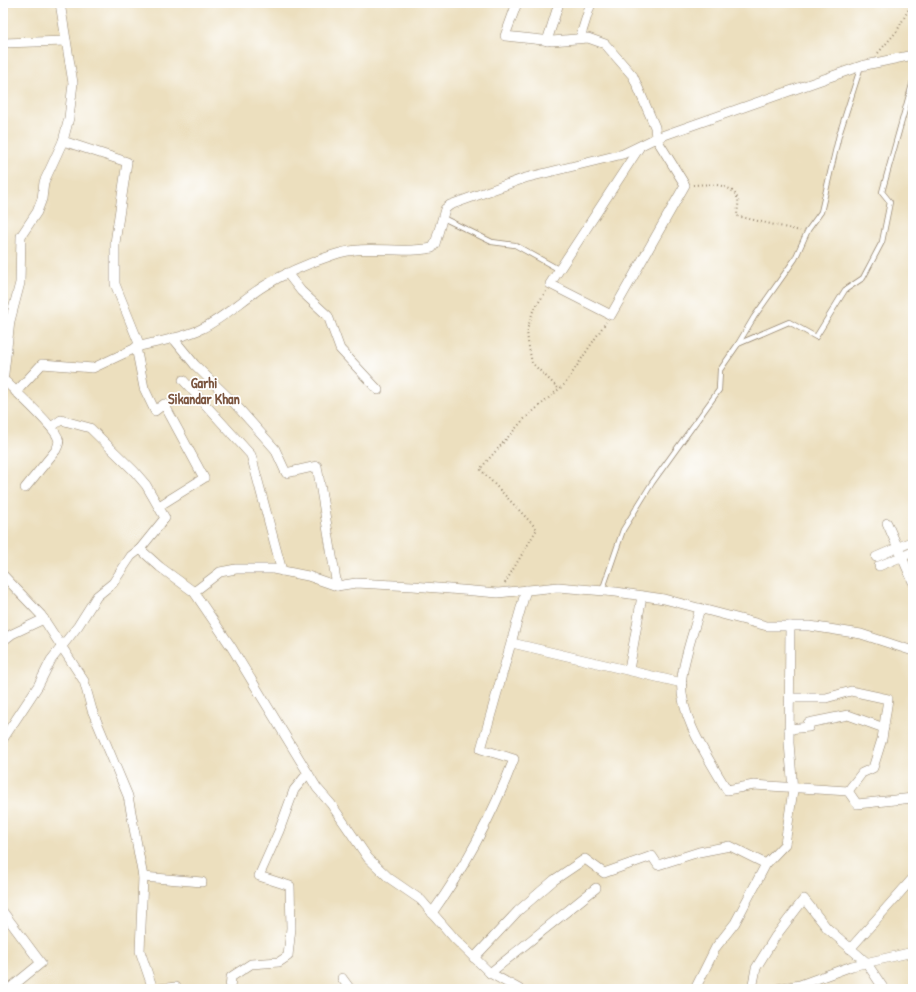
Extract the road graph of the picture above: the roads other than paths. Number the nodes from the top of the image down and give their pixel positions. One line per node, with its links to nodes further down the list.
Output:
1 (60, 3): 6 (street)
2 (517, 3): 7 (street)
3 (559, 3): 7 (street)
4 (591, 3): 5 (street)
5 (580, 38): 7 (street); 12 (street)
6 (66, 41): 8 (street); 13 (street)
7 (547, 41)
8 (3, 43)
9 (913, 55): 10 (street)
10 (865, 65): 12 (street); 20 (lane)
11 (913, 81): 20 (lane)
12 (656, 138): 14 (street); 16 (street)
13 (63, 141): 18 (street); 21 (street)
14 (639, 148): 15 (street); 16 (street)
15 (443, 218): 16 (lane); 17 (street)
16 (560, 270)
17 (287, 273): 19 (street); 25 (street)
18 (8, 338): 22 (street); 24 (street)
19 (173, 338): 21 (street); 41 (street)
20 (738, 344): 43 (lane)
21 (138, 346): 26 (street); 29 (street)
22 (3, 352)
23 (183, 380): 38 (street)
24 (3, 381): 26 (street)
25 (378, 390)
26 (16, 392): 27 (street)
27 (51, 427): 28 (street); 29 (street)
28 (25, 488)
29 (159, 506): 33 (street)
30 (887, 523): 32 (street)
31 (913, 541): 32 (street)
32 (898, 547): 35 (street); 36 (street)
33 (140, 549): 44 (street); 51 (street)
34 (913, 552): 35 (street)
35 (903, 556): 37 (street); 40 (street)
36 (876, 557)
37 (879, 566)
38 (282, 571): 41 (street); 44 (street)
39 (3, 575): 47 (street)
40 (913, 582)
41 (337, 586): 42 (street)
42 (526, 590): 43 (street); 50 (street)
43 (602, 591): 45 (street)
44 (194, 592): 59 (street)
45 (642, 596): 46 (street); 53 (street)
46 (700, 608): 48 (street); 54 (street)
47 (44, 619): 49 (street); 51 (street)
48 (790, 626): 52 (street); 55 (street)
49 (3, 641)
50 (512, 643): 53 (street); 69 (street)
51 (61, 647): 58 (street); 64 (street)
52 (913, 651)
53 (629, 670): 54 (street)
54 (682, 682): 60 (street)
55 (790, 698): 56 (street); 57 (street)
56 (884, 728): 57 (street); 61 (street)
57 (789, 729): 60 (street)
58 (3, 739)
59 (308, 773): 69 (street); 80 (street)
60 (792, 786): 61 (street); 63 (street)
61 (848, 791): 62 (street)
62 (913, 798)
63 (766, 864): 72 (street); 83 (street)
64 (143, 877): 66 (street); 77 (street)
65 (913, 878): 70 (street)
66 (202, 882)
67 (596, 888): 74 (street)
68 (3, 912): 76 (street)
69 (432, 913): 72 (street)
70 (850, 949): 73 (street); 84 (street)
71 (913, 952): 73 (street)
72 (474, 958): 74 (street)
73 (866, 962): 85 (street); 86 (street)
74 (490, 973): 82 (street)
75 (342, 978): 81 (street)
76 (10, 989)
77 (153, 989)
78 (158, 989): 79 (street)
79 (176, 989)
80 (230, 989)
81 (350, 989)
82 (519, 989)
83 (695, 989)
84 (752, 989)
85 (777, 989)
86 (884, 989)

